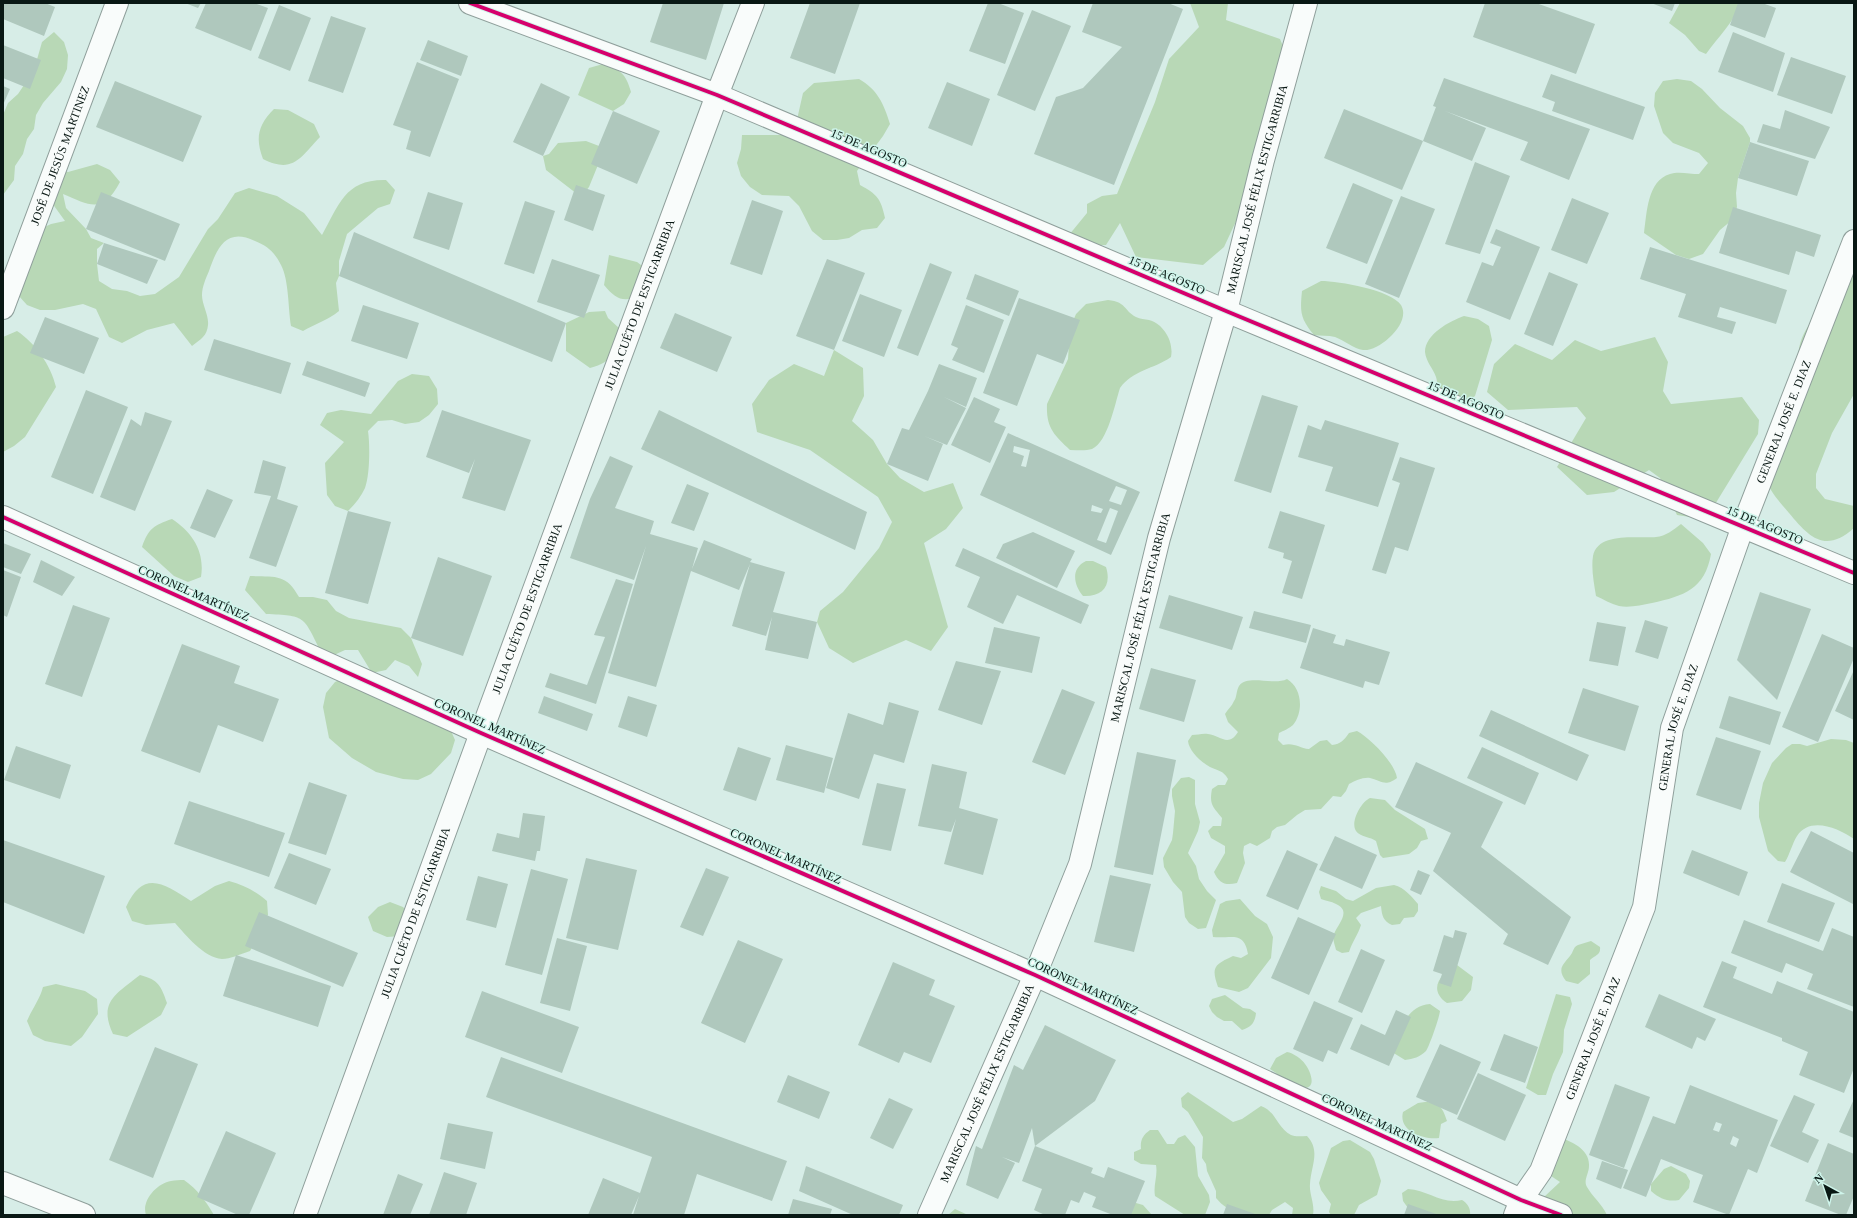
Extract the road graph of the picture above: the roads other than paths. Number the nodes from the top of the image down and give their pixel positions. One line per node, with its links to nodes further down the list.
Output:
1 (116, 3): 7 (street, JOSÉ DE JESÚS MARTINEZ)
2 (470, 3): 5 (street, 15 DE AGOSTO)
3 (753, 3): 5 (street, JULIA CUÉTO DE ESTIGARRIBIA)
4 (1306, 3): 8 (street, MARISCAL JOSÉ FÉLIX ESTIGARRIBIA)
5 (718, 95): 8 (street, 15 DE AGOSTO); 12 (street, JULIA CUÉTO DE ESTIGARRIBIA)
6 (1854, 241): 10 (street, GENERAL JOSÉ E. DIAZ)
7 (3, 308)
8 (1226, 311): 10 (street, 15 DE AGOSTO); 13 (street, MARISCAL JOSÉ FÉLIX ESTIGARRIBIA)
9 (3, 517): 12 (street, CORONEL MARTÍNEZ)
10 (1743, 526): 11 (street, 15 DE AGOSTO); 15 (street, GENERAL JOSÉ E. DIAZ)
11 (1854, 573)
12 (481, 733): 13 (street, CORONEL MARTÍNEZ); 17 (street, JULIA CUÉTO DE ESTIGARRIBIA)
13 (1035, 975): 15 (street, CORONEL MARTÍNEZ); 18 (street, MARISCAL JOSÉ FÉLIX ESTIGARRIBIA)
14 (3, 1183): 16 (street)
15 (1518, 1207): 19 (street, CORONEL MARTÍNEZ)
16 (84, 1215)
17 (305, 1215)
18 (929, 1215)
19 (1561, 1215)

